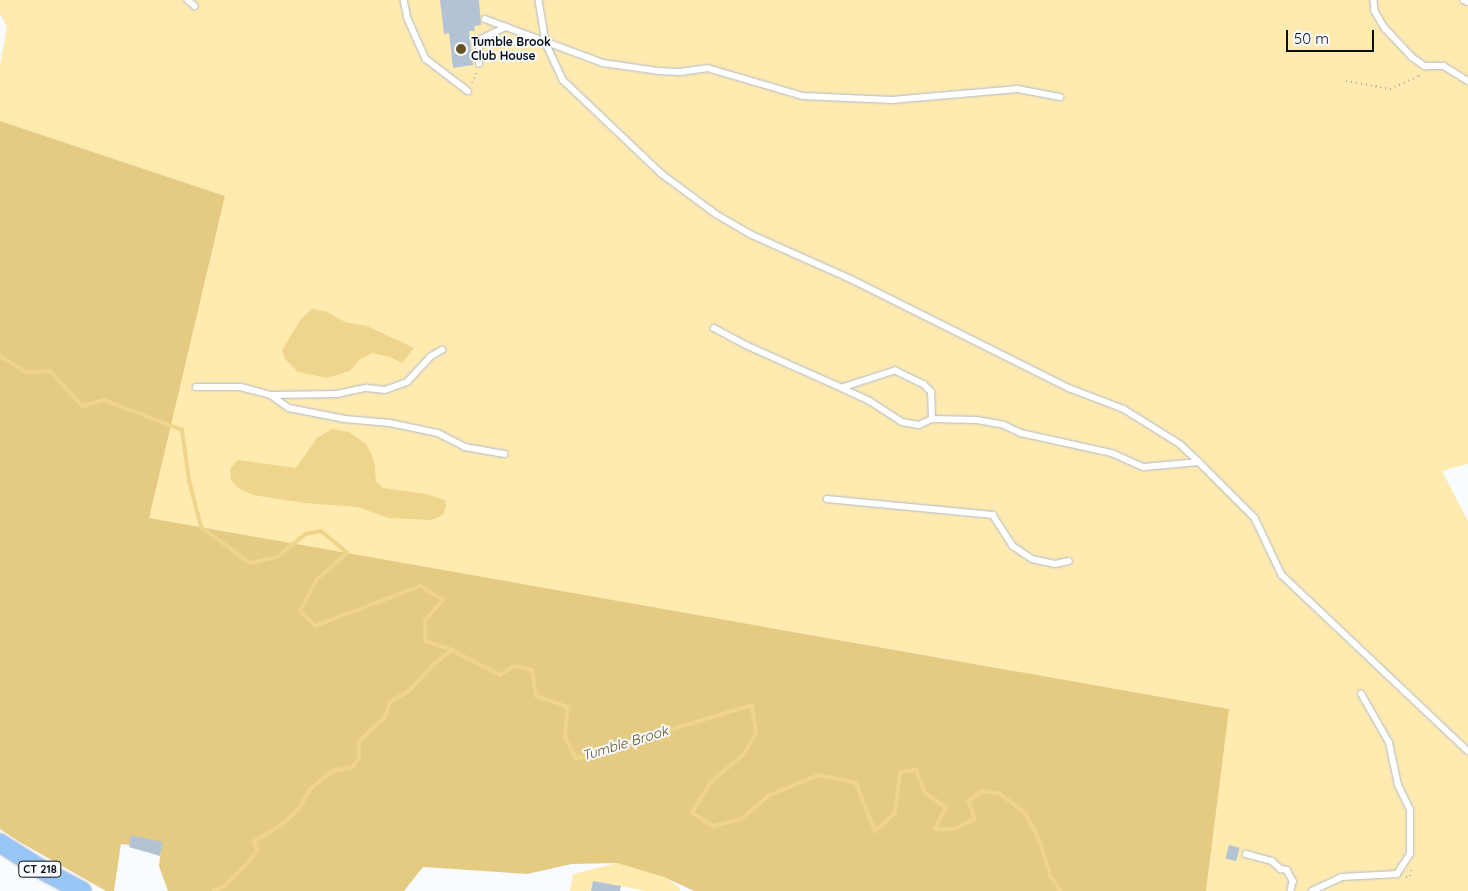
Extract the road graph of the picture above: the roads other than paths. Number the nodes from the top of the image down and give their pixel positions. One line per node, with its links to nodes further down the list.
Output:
1 (188, 0): 7 (lane)
2 (404, 0): 13 (lane)
3 (539, 0): 10 (lane)
4 (1374, 0): 12 (lane)
5 (1464, 0): 6 (lane)
6 (1468, 2)
7 (195, 6)
8 (484, 19): 9 (lane)
9 (506, 27): 10 (lane); 11 (lane)
10 (546, 43): 14 (lane); 22 (lane)
11 (479, 64)
12 (1468, 81)
13 (468, 91)
14 (1060, 97)
15 (714, 328): 18 (lane)
16 (442, 350): 19 (lane)
17 (196, 387): 19 (lane)
18 (842, 388): 20 (lane); 20 (lane)
19 (271, 395): 21 (lane)
20 (932, 420): 22 (lane)
21 (504, 454)
22 (1199, 462): 26 (lane)
23 (828, 500): 24 (lane)
24 (1069, 561)
25 (1361, 694): 31 (lane)
26 (1468, 750)
27 (0, 843): 29 (main road, CT 218)
28 (1246, 854): 30 (lane)
29 (82, 891)
30 (1291, 891)
31 (1312, 891)

